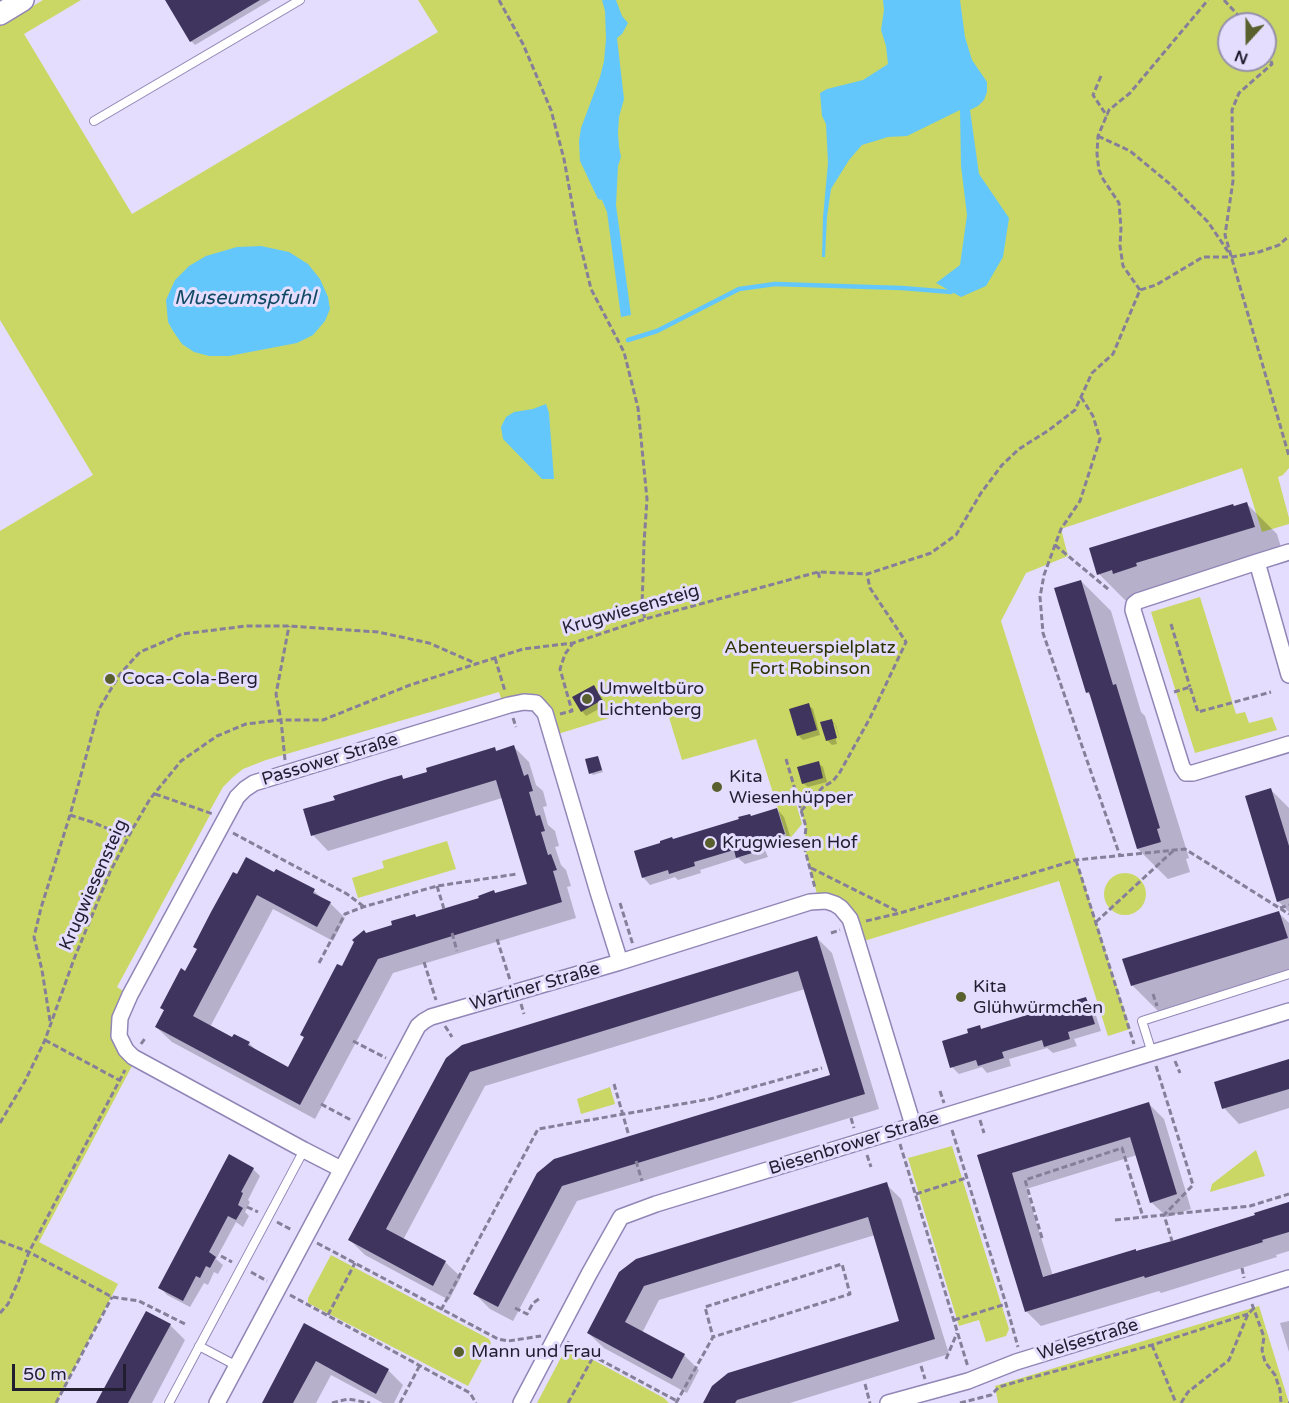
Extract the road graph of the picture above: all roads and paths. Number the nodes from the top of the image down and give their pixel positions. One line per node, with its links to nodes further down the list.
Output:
1 (23, 0): 7 (street)
2 (300, 0): 11 (lane)
3 (499, 0): 27 (path)
4 (1208, 0): 10 (path)
5 (1224, 0): 6 (path)
6 (1235, 12)
7 (0, 14)
8 (1263, 72): 14 (path)
9 (1101, 76): 10 (path)
10 (1107, 116): 12 (path)
11 (94, 121)
12 (1098, 136): 14 (path); 15 (path)
13 (1289, 236): 14 (path)
14 (1232, 257): 15 (path); 18 (path)
15 (1140, 290): 16 (path, Krugwiesensteig)
16 (1081, 397): 20 (path); 24 (path, Krugwiesensteig)
17 (1289, 429): 18 (path)
18 (1284, 436): 19 (path)
19 (1289, 456)
20 (1054, 545): 26 (path); 49 (path)
21 (1289, 552): 22 (street)
22 (1257, 562): 33 (street); 37 (street)
23 (818, 572): 24 (path, Krugwiesensteig); 25 (path); 27 (path, Krugwiesensteig)
24 (867, 574): 44 (path)
25 (820, 579)
26 (1108, 589)
27 (645, 619): 30 (path, Krugwiesensteig)
28 (1171, 624): 35 (path)
29 (289, 626): 32 (path); 39 (path); 45 (path)
30 (573, 643): 31 (path, Krugwiesensteig); 38 (path)
31 (495, 657): 32 (path, Krugwiesensteig); 34 (path)
32 (477, 664): 39 (path, Krugwiesensteig)
33 (1289, 675)
34 (502, 685)
35 (1190, 687): 36 (path); 37 (path)
36 (1271, 692)
37 (1159, 696): 40 (street)
38 (572, 711)
39 (281, 720): 42 (path); 43 (path, Krugwiesensteig)
40 (1289, 744)
41 (786, 759): 44 (path)
42 (286, 774): 46 (street, Passower Straße); 68 (street, Passower Straße)
43 (155, 794): 46 (path); 47 (path, Krugwiesensteig)
44 (801, 811): 51 (path)
45 (70, 815): 47 (path); 73 (path)
46 (222, 823): 57 (path); 89 (street, Passower Straße)
47 (128, 837): 73 (path, Krugwiesensteig)
48 (1174, 850): 49 (path); 58 (path); 62 (path)
49 (1120, 856): 50 (path)
50 (1077, 860): 60 (path); 62 (path)
51 (810, 867): 54 (path); 60 (path)
52 (517, 874): 53 (path)
53 (437, 886): 57 (path); 59 (path)
54 (819, 901): 63 (street); 67 (street, Wartiner Straße)
55 (620, 903): 67 (path)
56 (1289, 905): 58 (path)
57 (363, 907): 69 (path)
58 (1280, 908): 61 (path)
59 (444, 909)
60 (900, 913): 63 (path)
61 (1289, 914)
62 (1096, 922): 76 (path)
63 (852, 925): 84 (street)
64 (452, 933): 66 (path)
65 (497, 939): 71 (path)
66 (457, 951)
67 (637, 957): 68 (street, Wartiner Straße)
68 (620, 962): 71 (street, Wartiner Straße)
69 (319, 963)
70 (1289, 974): 76 (lane)
71 (514, 993): 77 (street, Wartiner Straße)
72 (1289, 1011): 76 (street, Biesenbrower Straße)
73 (51, 1023): 74 (path, Krugwiesensteig)
74 (45, 1040): 83 (path, Krugwiesensteig); 106 (path)
75 (353, 1041): 77 (path)
76 (1145, 1055): 82 (street, Biesenbrower Straße); 98 (path)
77 (397, 1064): 85 (street, Wartiner Straße)
78 (822, 1068): 81 (path)
79 (614, 1084): 81 (path)
80 (321, 1104): 85 (path)
81 (622, 1114): 87 (path); 116 (path)
82 (947, 1114): 84 (street, Biesenbrower Straße); 93 (path)
83 (0, 1122)
84 (913, 1125): 86 (street, Biesenbrower Straße)
85 (364, 1127): 92 (street, Wartiner Straße)
86 (896, 1131): 95 (path); 144 (street, Biesenbrower Straße)
87 (629, 1136)
88 (865, 1148): 91 (path)
89 (304, 1150): 92 (street, Passower Straße); 100 (lane)
90 (636, 1161): 94 (path)
91 (871, 1167)
92 (341, 1169): 102 (street, Wartiner Straße)
93 (966, 1177): 95 (path); 114 (path)
94 (642, 1182)
95 (916, 1194): 120 (path)
96 (1289, 1194): 98 (path)
97 (247, 1207): 100 (path)
98 (1164, 1215): 99 (path); 105 (path)
99 (1143, 1217): 101 (path); 103 (path)
100 (268, 1218): 102 (path); 109 (lane)
101 (1115, 1220)
102 (305, 1237): 108 (path); 111 (street, Wartiner Straße)
103 (1042, 1238)
104 (0, 1241): 106 (path)
105 (1172, 1241)
106 (29, 1252): 112 (path); 117 (path)
107 (220, 1256): 109 (path)
108 (355, 1263): 116 (path); 119 (path)
109 (242, 1267): 111 (path); 127 (lane)
110 (1289, 1278): 130 (street, Welsestraße)
111 (278, 1288): 119 (path); 132 (street, Wartiner Straße)
112 (112, 1297): 121 (path); 137 (path)
113 (539, 1299): 115 (path)
114 (1006, 1304): 120 (path); 130 (path)
115 (515, 1308)
116 (441, 1310): 123 (path)
117 (0, 1313)
118 (1248, 1314): 126 (path); 150 (path); 151 (path)
119 (327, 1315): 131 (path)
120 (954, 1320): 122 (path)
121 (185, 1324)
122 (957, 1333): 129 (path); 133 (path)
123 (547, 1335)
124 (713, 1336): 124 (path); 136 (path)
125 (561, 1340): 128 (path)
126 (1152, 1344): 135 (path); 149 (path)
127 (199, 1346): 132 (lane); 138 (lane)
128 (593, 1356): 136 (path); 145 (path)
129 (946, 1359)
130 (1022, 1360): 133 (street, Welsestraße)
131 (420, 1365): 142 (path); 143 (path)
132 (237, 1366): 139 (street, Wartiner Straße)
133 (968, 1381): 147 (street, Welsestraße)
134 (865, 1384): 146 (path)
135 (974, 1401): 148 (path)
136 (676, 1402)
137 (56, 1403)
138 (169, 1403)
139 (217, 1403)
140 (332, 1403): 141 (path)
141 (370, 1403)
142 (400, 1403)
143 (476, 1403)
144 (521, 1403)
145 (568, 1403)
146 (870, 1403)
147 (888, 1403)
148 (960, 1403)
149 (1176, 1403)
150 (1181, 1403)
151 (1281, 1403)

